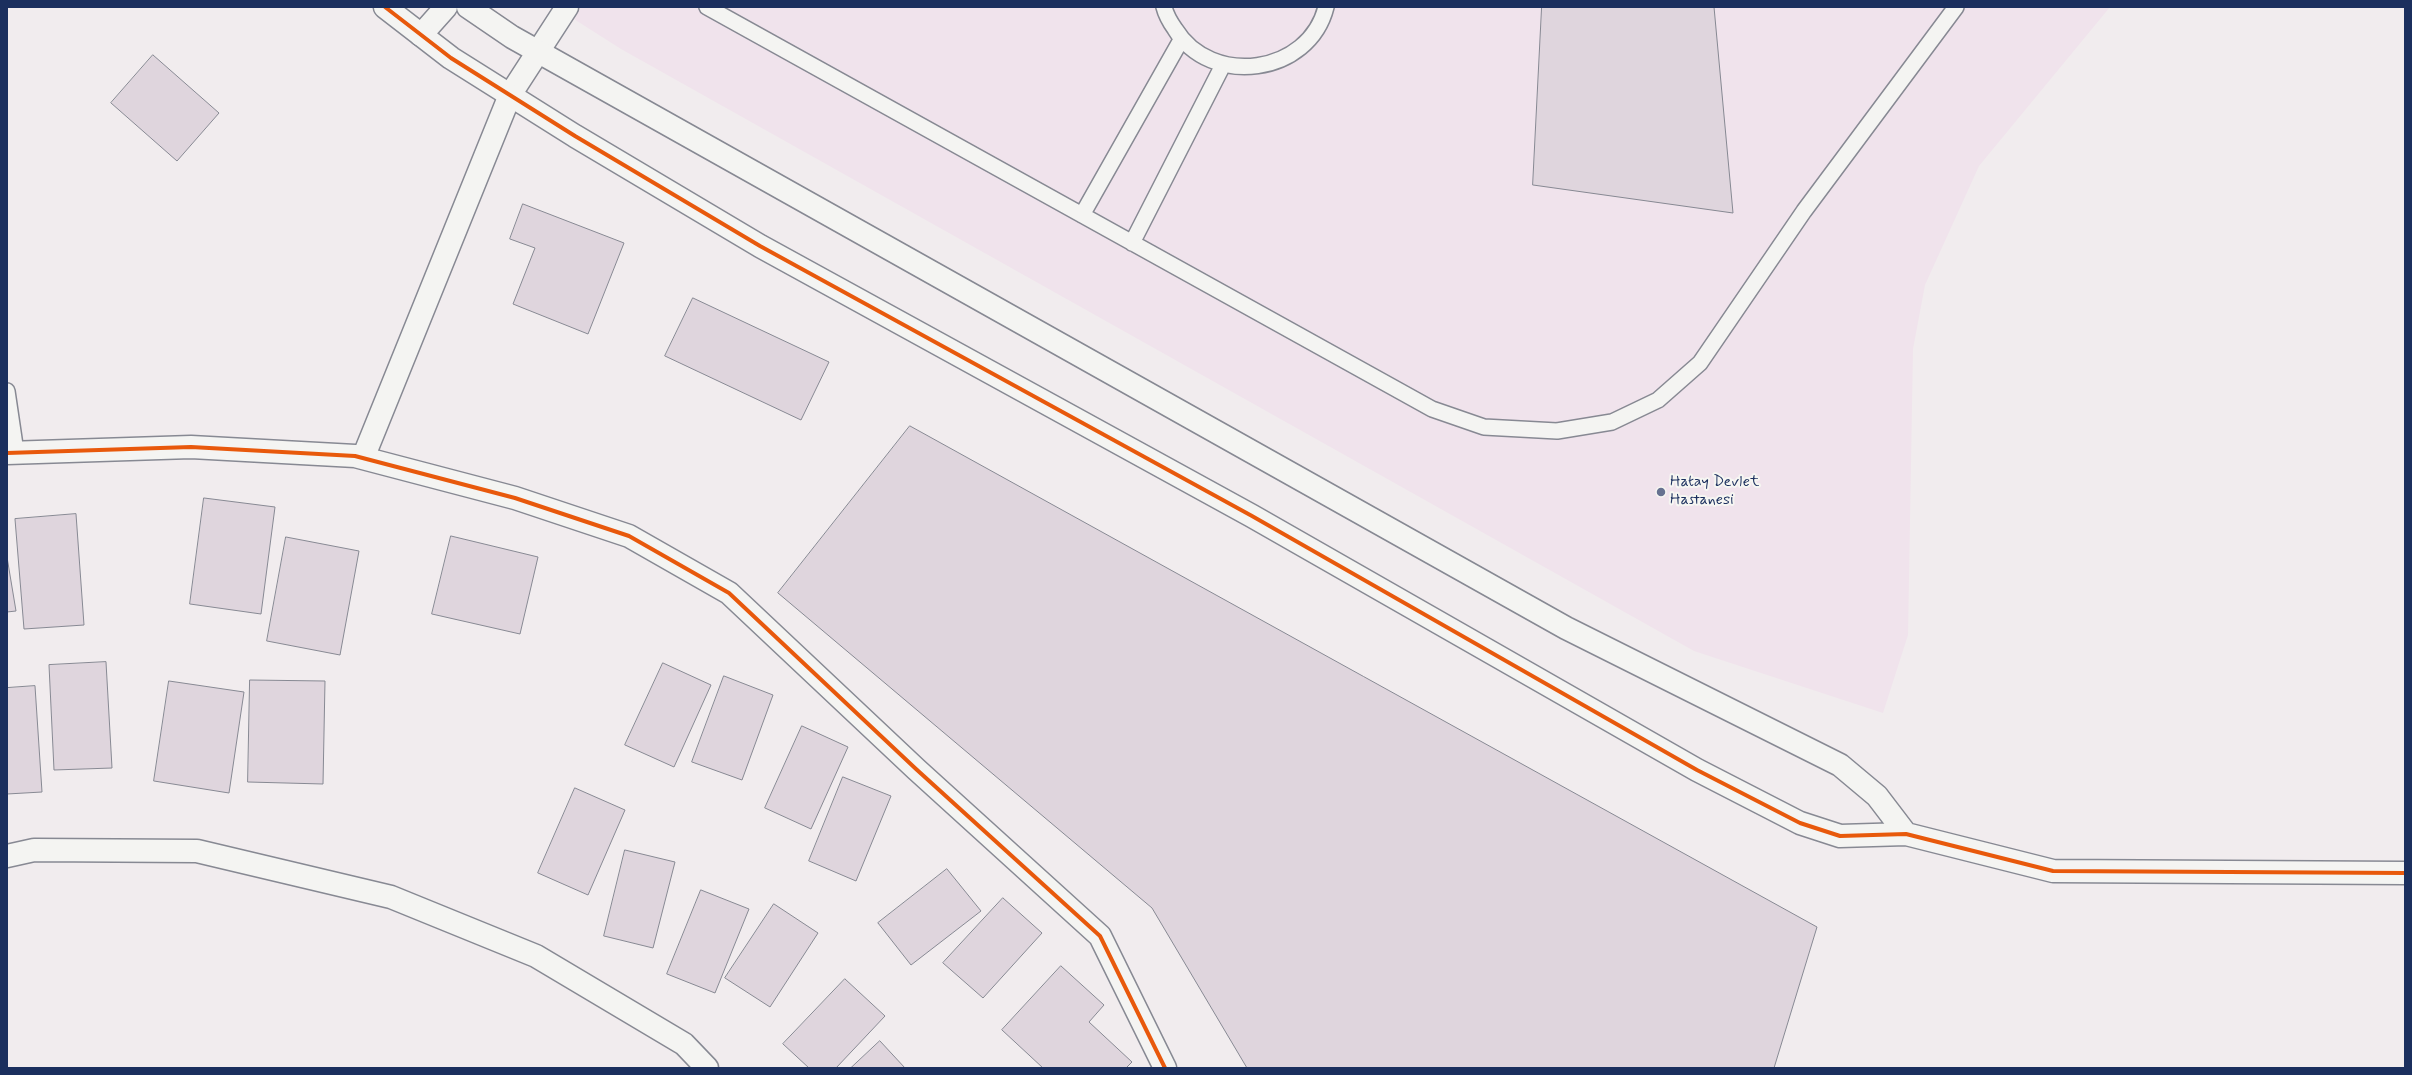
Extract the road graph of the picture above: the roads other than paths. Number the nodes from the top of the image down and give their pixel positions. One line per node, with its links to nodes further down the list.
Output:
1 (385, 7): 9 (street)
2 (446, 7): 9 (street)
3 (468, 7): 11 (street)
4 (567, 7): 11 (street)
5 (708, 7): 14 (lane)
6 (1164, 7): 10 (lane)
7 (1326, 7): 12 (lane)
8 (1956, 7): 15 (lane)
9 (421, 35): 13 (street)
10 (1181, 40): 12 (lane); 14 (lane)
11 (538, 51): 13 (street); 19 (street)
12 (1223, 65): 15 (lane)
13 (510, 94): 18 (street); 19 (street)
14 (1082, 215): 15 (lane)
15 (1132, 243)
16 (7, 391): 17 (lane)
17 (12, 452): 18 (street)
18 (363, 458): 23 (street)
19 (1906, 834): 21 (street)
20 (7, 856): 22 (street)
21 (2405, 873)
22 (708, 1068)
23 (1165, 1068)

